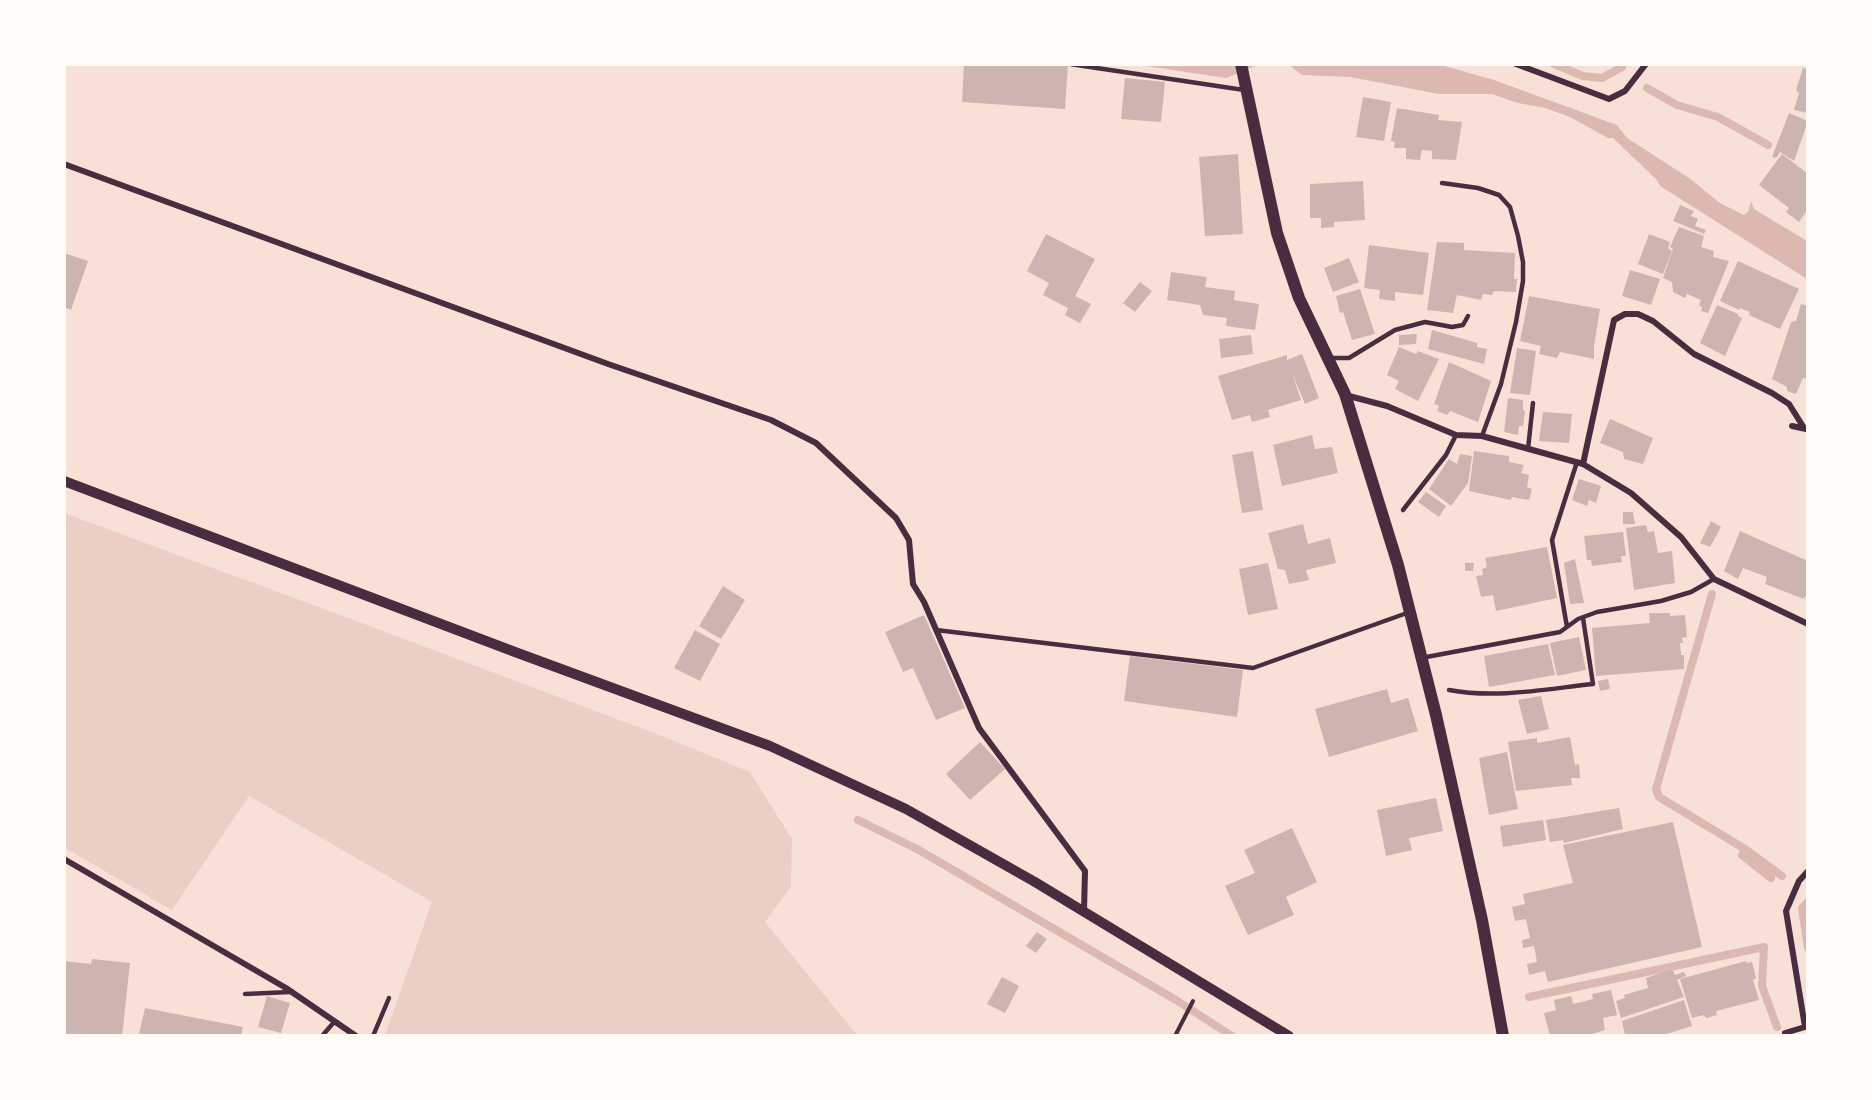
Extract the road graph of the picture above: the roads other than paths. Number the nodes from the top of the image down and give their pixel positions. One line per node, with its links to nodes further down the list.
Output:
1 (1070, 64): 5 (lane)
2 (1516, 64): 3 (street)
3 (1646, 64)
4 (1242, 70): 5 (main road)
5 (1246, 90): 9 (main road)
6 (64, 164): 25 (street)
7 (1442, 183): 15 (lane)
8 (1468, 316): 9 (lane)
9 (1328, 358): 10 (main road)
10 (1345, 394): 14 (street); 21 (main road)
11 (1533, 403): 16 (lane)
12 (1792, 426): 13 (street)
13 (1806, 429): 17 (street)
14 (1456, 435): 15 (street); 19 (lane)
15 (1482, 436): 16 (street)
16 (1528, 449): 17 (street)
17 (1580, 463): 20 (street); 24 (lane)
18 (64, 481): 30 (street)
19 (1402, 510)
20 (1714, 579): 22 (lane); 23 (street)
21 (1410, 612): 25 (lane); 26 (main road)
22 (1583, 618): 24 (lane); 27 (lane)
23 (1808, 624)
24 (1567, 627): 26 (lane)
25 (936, 630): 30 (street)
26 (1421, 658): 41 (main road)
27 (1449, 690)
28 (64, 858): 31 (street)
29 (1808, 871): 35 (street)
30 (1084, 911): 40 (street)
31 (292, 992): 32 (lane); 34 (street)
32 (245, 994)
33 (389, 998): 39 (lane)
34 (335, 1021): 37 (lane); 38 (street)
35 (1806, 1027): 36 (street)
36 (1785, 1032)
37 (322, 1035)
38 (356, 1035)
39 (373, 1035)
40 (1289, 1035)
41 (1503, 1035)

